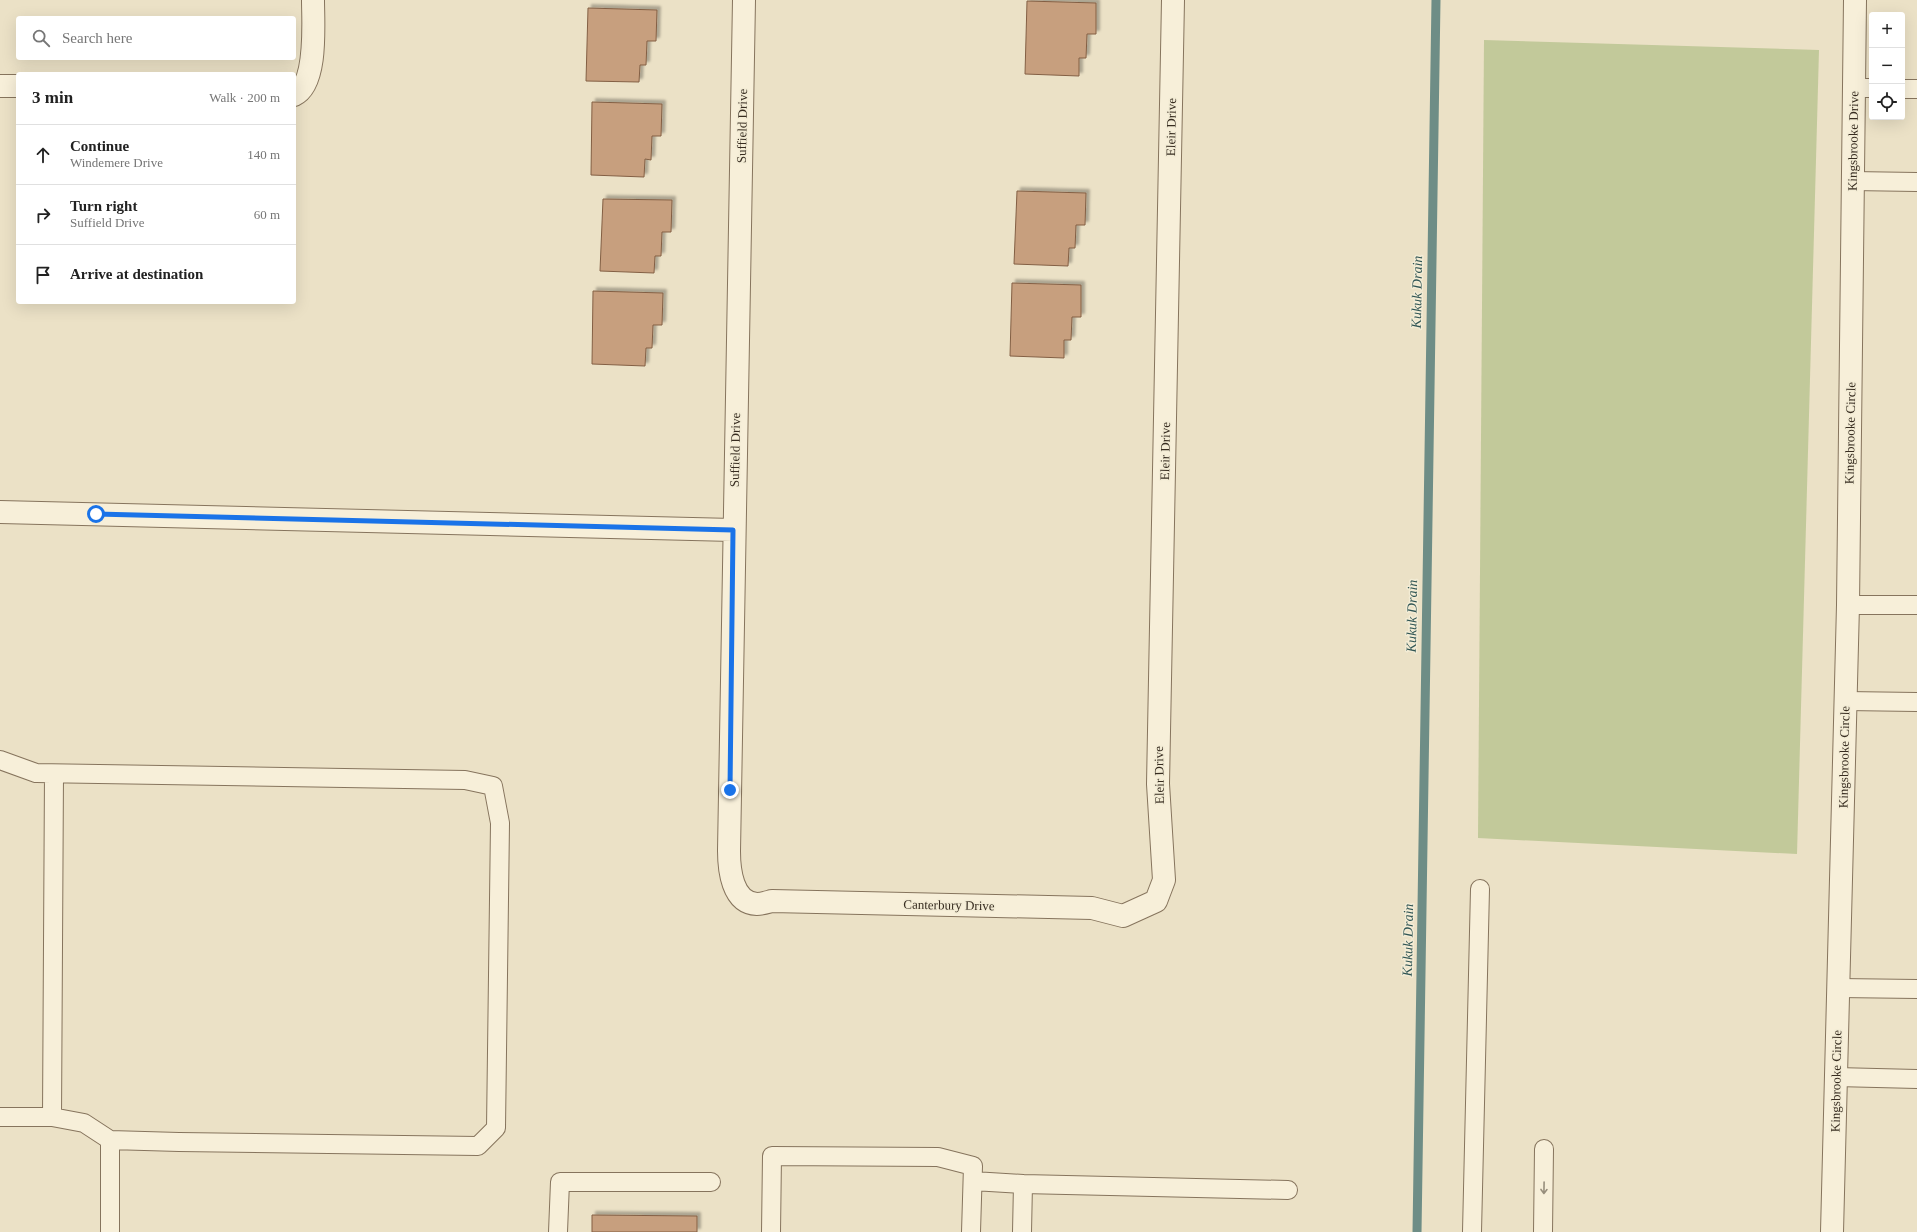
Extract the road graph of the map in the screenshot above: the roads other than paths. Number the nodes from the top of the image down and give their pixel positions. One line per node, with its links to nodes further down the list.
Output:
1 (313, 0): 10 (street)
2 (744, 0): 15 (street, Suffield Drive)
3 (1173, 0): 24 (street, Eleir Drive)
4 (1854, 0): 7 (street, Kingsbrooke Drive)
5 (0, 86): 6 (street)
6 (16, 86)
7 (1863, 88): 11 (street, Kingsbrooke Drive)
8 (1905, 89): 9 (lane)
9 (1917, 89)
10 (296, 94)
11 (1852, 181): 12 (lane); 13 (street, Kingsbrooke Drive)
12 (1917, 182)
13 (1851, 282): 16 (street, Kingsbrooke Circle)
14 (0, 512): 15 (street)
15 (733, 530): 23 (street, Suffield Drive)
16 (1848, 605): 17 (lane); 18 (street, Kingsbrooke Circle)
17 (1917, 606)
18 (1846, 701): 19 (lane); 25 (street, Kingsbrooke Circle)
19 (1917, 702)
20 (0, 760): 21 (lane)
21 (54, 774): 30 (lane); 31 (lane)
22 (1480, 889): 42 (lane)
23 (740, 897): 24 (street, Canterbury Drive)
24 (1156, 902)
25 (1838, 988): 26 (lane); 27 (street, Kingsbrooke Circle)
26 (1917, 989)
27 (1836, 1078): 28 (lane); 44 (street, Kingsbrooke Circle)
28 (1917, 1079)
29 (0, 1117): 30 (lane)
30 (52, 1117): 31 (lane)
31 (110, 1140): 37 (lane)
32 (1544, 1149): 43 (lane, one-way to 43)
33 (972, 1181): 35 (lane); 39 (lane); 40 (lane)
34 (711, 1182): 38 (lane)
35 (1023, 1184): 36 (lane); 41 (lane)
36 (1288, 1190)
37 (110, 1232)
38 (558, 1232)
39 (771, 1232)
40 (971, 1232)
41 (1022, 1232)
42 (1472, 1232)
43 (1543, 1232)
44 (1832, 1232)

